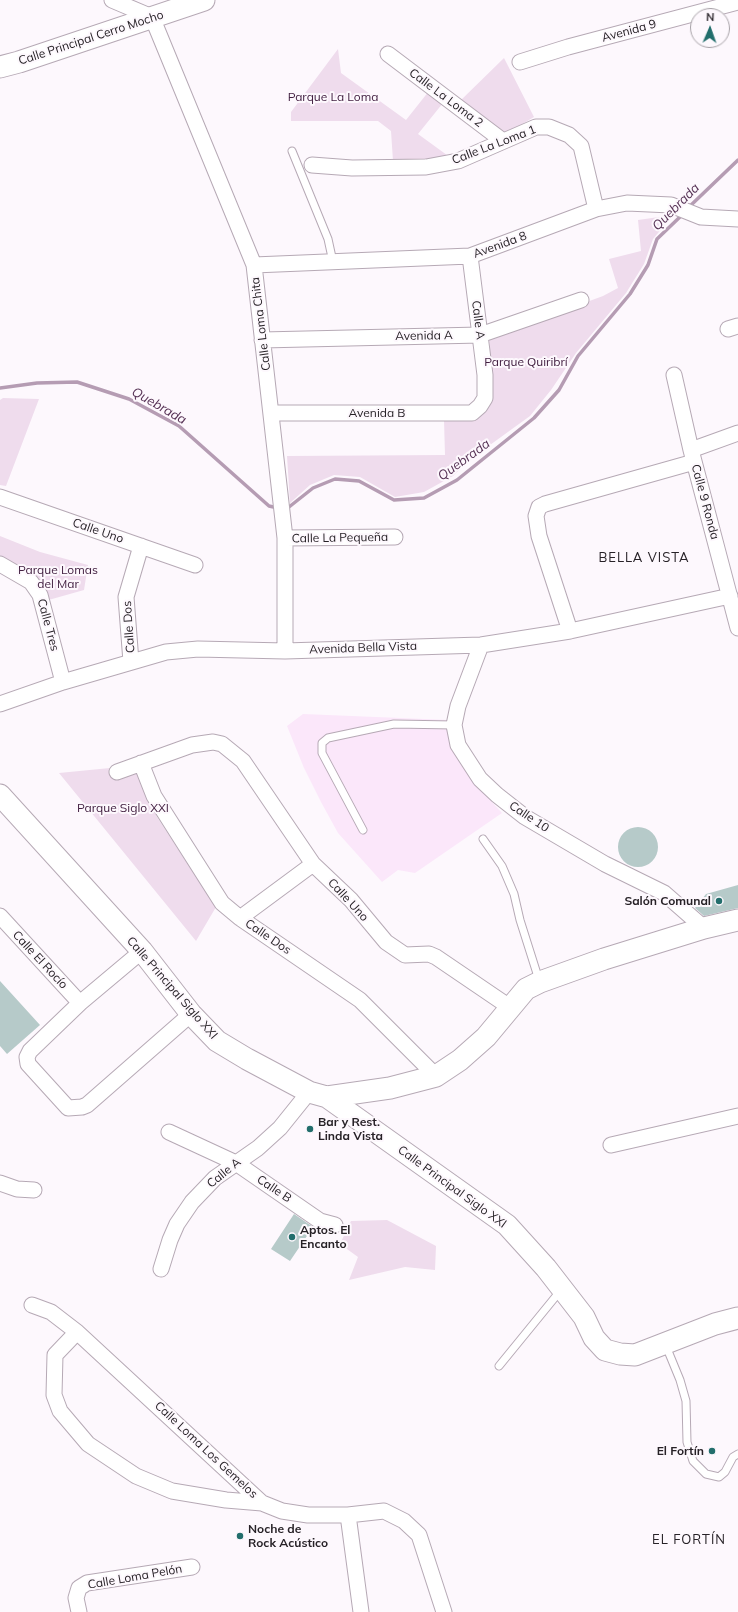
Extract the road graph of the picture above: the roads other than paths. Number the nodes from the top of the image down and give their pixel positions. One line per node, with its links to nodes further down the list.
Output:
1 (112, 0): 4 (street)
2 (204, 0): 4 (street, Calle Principal Cerro Mocho)
3 (738, 2): 6 (street, Avenida 9)
4 (152, 17): 7 (street, Calle Principal Cerro Mocho); 15 (street, Calle Loma Chita)
5 (388, 54): 8 (street, Calle La Loma 2)
6 (520, 62)
7 (0, 67)
8 (503, 141): 10 (street, Calle La Loma 1); 11 (street, Calle La Loma 1)
9 (292, 151): 14 (lane)
10 (312, 165)
11 (596, 209): 12 (street, Avenida 8); 13 (street, Avenida 8)
12 (738, 219)
13 (470, 256): 14 (street, Avenida 8); 17 (street, Calle A)
14 (333, 262): 15 (street, Avenida 8)
15 (254, 265): 18 (street, Calle Loma Chita)
16 (581, 300): 17 (street, Avenida A)
17 (480, 335): 18 (street, Avenida A); 20 (street, Calle A)
18 (262, 340): 21 (street, Calle Loma Chita)
19 (674, 375): 23 (street, Calle 9 Ronda)
20 (480, 406): 21 (street, Avenida B)
21 (272, 413): 26 (street, Calle Loma Chita)
22 (738, 433): 23 (street)
23 (693, 456): 30 (street, Calle 9 Ronda); 32 (street)
24 (0, 497): 27 (street, Calle Uno)
25 (396, 537): 26 (street, Calle La Pequeña)
26 (285, 538): 34 (street, Calle Loma Chita)
27 (141, 546): 29 (street, Calle Uno); 35 (street, Calle Dos)
28 (0, 564): 36 (street, Calle Tres)
29 (195, 565)
30 (730, 596): 31 (street, Calle 9 Ronda); 32 (street, Avenida Bella Vista)
31 (738, 628)
32 (570, 631): 33 (street, Avenida Bella Vista)
33 (481, 645): 34 (street, Avenida Bella Vista); 38 (street, Calle 10)
34 (285, 650): 35 (street, Avenida Bella Vista)
35 (131, 662): 36 (street, Avenida Bella Vista)
36 (63, 682): 37 (street, Avenida Bella Vista)
37 (0, 704)
38 (454, 725): 42 (lane); 48 (street, Calle 10)
39 (141, 764): 40 (street); 44 (street, Calle Uno); 46 (street, Calle Dos)
40 (117, 772)
41 (0, 795): 49 (street, Calle Principal Siglo XXI)
42 (363, 830)
43 (483, 839): 50 (lane)
44 (313, 864): 46 (street); 52 (street, Calle Uno)
45 (0, 916): 51 (street, Calle El Rocío)
46 (240, 918): 54 (street, Calle Dos)
47 (738, 920): 48 (street)
48 (704, 928): 50 (street)
49 (142, 951): 51 (street); 53 (street, Calle Principal Siglo XXI)
50 (540, 982): 52 (street)
51 (80, 1003): 53 (street)
52 (511, 1008): 54 (street)
53 (191, 1014): 55 (street, Calle Principal Siglo XXI)
54 (436, 1076): 55 (street)
55 (318, 1095): 59 (street, Calle A); 64 (street, Calle Principal Siglo XXI)
56 (738, 1116): 58 (street)
57 (169, 1132): 59 (street, Calle B)
58 (611, 1145)
59 (236, 1163): 62 (street, Calle B); 63 (street, Calle A)
60 (0, 1183): 61 (street)
61 (34, 1190)
62 (335, 1225)
63 (161, 1269)
64 (562, 1288): 68 (street, Calle Principal Siglo XXI); 69 (lane)
65 (32, 1305): 67 (street, Calle Loma Los Gemelos)
66 (738, 1318): 68 (street, Calle Principal Siglo XXI)
67 (77, 1332): 71 (street, Calle Loma Los Gemelos); 71 (street)
68 (665, 1344): 70 (lane)
69 (499, 1366)
70 (738, 1454)
71 (262, 1503): 72 (street, Calle Loma Los Gemelos)
72 (348, 1514): 75 (street); 76 (street, Calle Loma Los Gemelos)
73 (192, 1567): 74 (street, Calle Loma Pelón)
74 (79, 1612)
75 (361, 1612)
76 (444, 1612)

